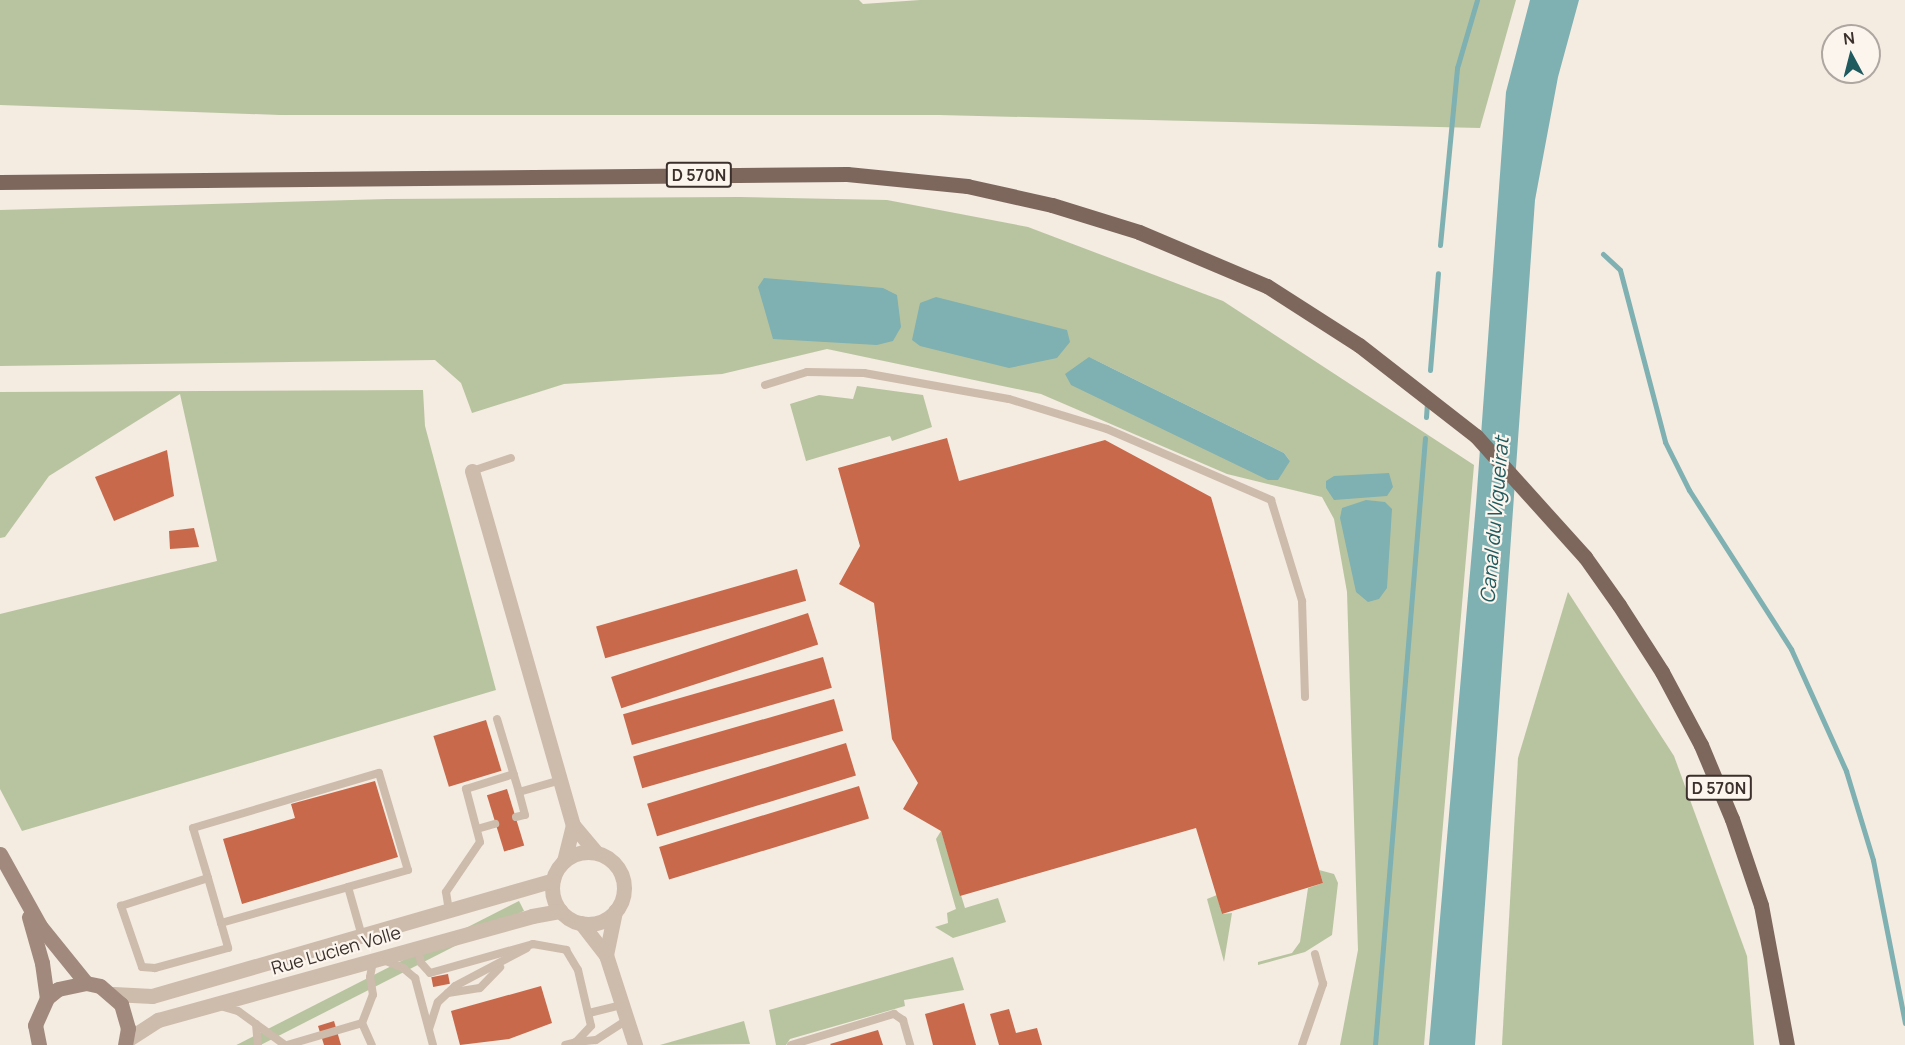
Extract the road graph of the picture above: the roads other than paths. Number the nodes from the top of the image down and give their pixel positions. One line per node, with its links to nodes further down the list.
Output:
1 (2, 183): 55 (main road, D 570N)
2 (765, 385): 5 (lane)
3 (511, 458): 4 (lane)
4 (472, 471): 8 (street)
5 (1305, 697)
6 (497, 719): 7 (lane)
7 (514, 774): 9 (lane); 13 (lane)
8 (561, 780): 9 (lane); 12 (street)
9 (519, 792): 10 (lane)
10 (516, 817)
11 (495, 824): 13 (lane)
12 (573, 825): 14 (street); 16 (street)
13 (477, 829): 23 (lane)
14 (596, 852): 16 (street); 22 (street)
15 (0, 855): 20 (main road)
16 (564, 861): 18 (street)
17 (208, 878): 19 (lane); 25 (lane); 25 (lane)
18 (553, 880): 21 (street); 23 (street)
19 (348, 887): 25 (lane); 26 (lane)
20 (18, 889): 33 (main road); 36 (main road)
21 (561, 911): 24 (street); 28 (street, Rue Lucien Volle)
22 (615, 911): 24 (street); 30 (street)
23 (449, 912): 26 (street)
24 (581, 923): 30 (street)
25 (222, 924)
26 (362, 937): 35 (street)
27 (533, 944): 28 (lane); 32 (lane); 39 (lane)
28 (418, 948): 31 (street, Rue Lucien Volle)
29 (1315, 954): 54 (lane)
30 (606, 955): 38 (street)
31 (376, 960): 37 (street, Rue Lucien Volle); 40 (lane); 42 (lane)
32 (502, 963): 34 (lane); 34 (lane)
33 (86, 982): 35 (main road); 36 (main road)
34 (448, 993): 42 (lane)
35 (113, 994): 45 (main road)
36 (47, 998): 46 (main road)
37 (215, 1004): 41 (lane); 45 (street, Rue Lucien Volle)
38 (622, 1005): 39 (lane); 43 (street)
39 (588, 1013): 44 (lane)
40 (362, 1023): 48 (lane); 49 (lane)
41 (256, 1024): 47 (lane); 48 (lane)
42 (429, 1029): 50 (lane)
43 (631, 1036): 44 (lane)
44 (576, 1042): 51 (lane)
45 (126, 1043)
46 (39, 1045)
47 (258, 1045)
48 (286, 1045)
49 (372, 1045)
50 (433, 1045)
51 (565, 1045)
52 (791, 1045): 53 (lane)
53 (910, 1045)
54 (1302, 1045)
55 (1787, 1045)

